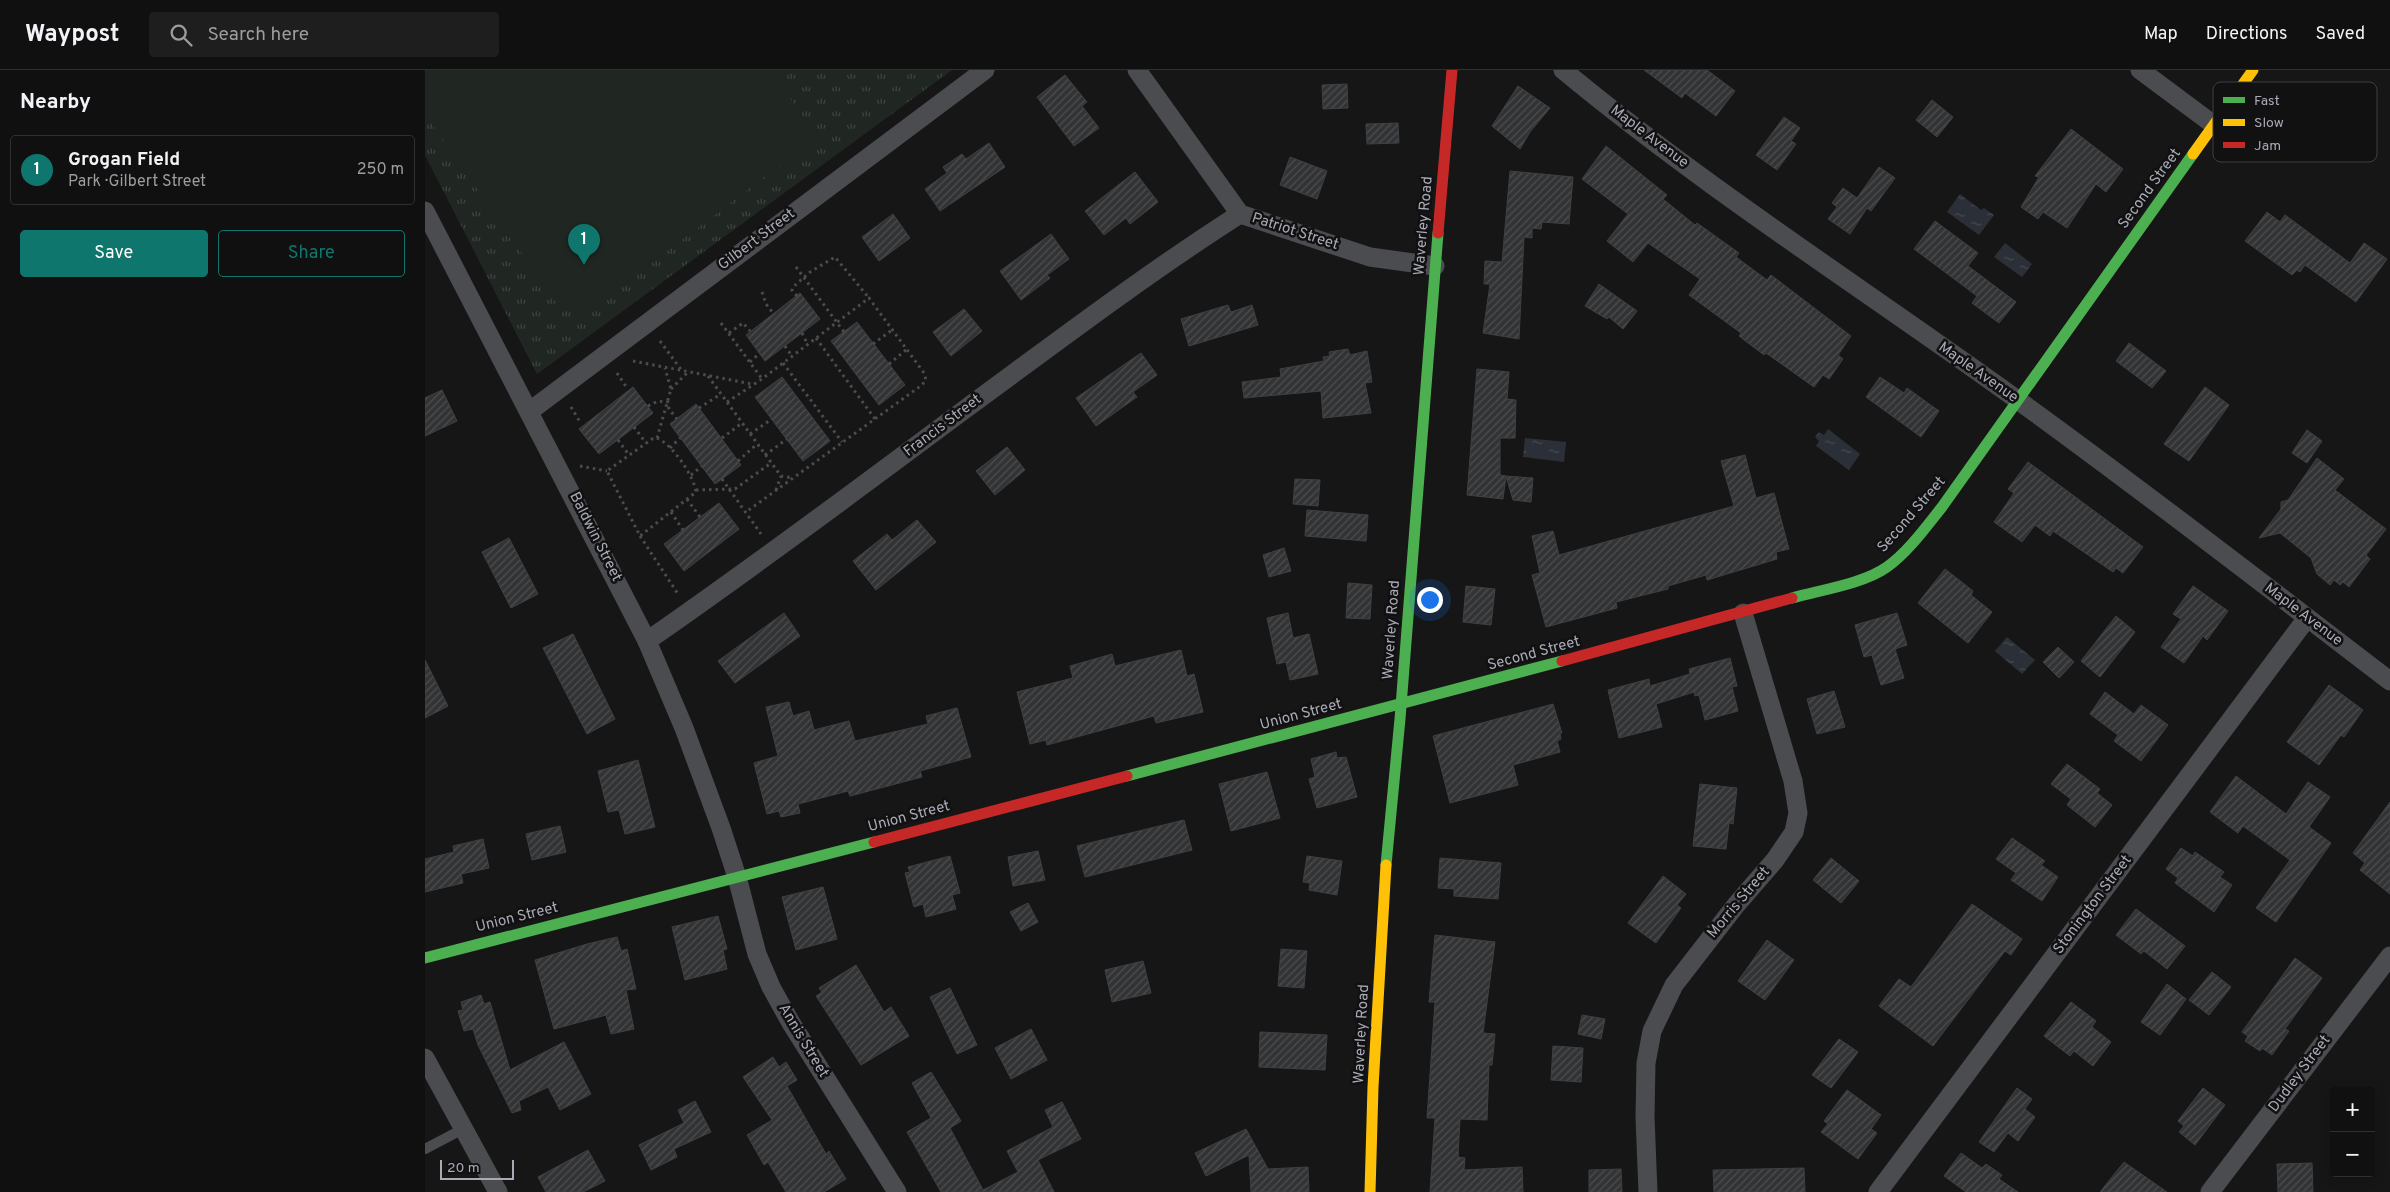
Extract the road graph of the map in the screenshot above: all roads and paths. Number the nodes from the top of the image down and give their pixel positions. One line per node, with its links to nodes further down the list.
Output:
1 (985, 70): 59 (street, Gilbert Street)
2 (1137, 70): 11 (street, Patriot Street)
3 (1452, 70): 12 (street, Waverley Road)
4 (1563, 70): 53 (street, Maple Avenue)
5 (2141, 70): 8 (street)
6 (2253, 70): 7 (street, Second Street)
7 (2244, 82)
8 (2213, 124)
9 (2213, 126): 53 (street, Second Street)
10 (425, 211): 59 (street, Baldwin Street)
11 (1240, 214): 12 (street, Patriot Street); 99 (street, Francis Street)
12 (1435, 266): 101 (street, Waverley Road)
13 (796, 267): 14 (path)
14 (803, 278): 16 (path); 17 (path); 19 (path)
15 (762, 292): 18 (path)
16 (797, 296)
17 (869, 298): 19 (path); 21 (path)
18 (773, 313)
19 (837, 322): 23 (path); 26 (path)
20 (721, 323): 24 (path)
21 (892, 330): 28 (path); 31 (path)
22 (750, 331): 24 (path)
23 (843, 332)
24 (729, 333): 36 (path)
25 (802, 333): 27 (path)
26 (816, 338): 27 (path); 63 (path)
27 (808, 344): 34 (path)
28 (873, 344)
29 (653, 346): 42 (path)
30 (785, 346): 34 (path)
31 (907, 349): 38 (path); 63 (path)
32 (759, 353): 36 (path)
33 (639, 356): 35 (path)
34 (792, 356): 37 (path)
35 (633, 361): 39 (path); 40 (path)
36 (750, 362): 47 (path)
37 (783, 363): 47 (path); 73 (path)
38 (889, 364)
39 (627, 365)
40 (665, 368): 42 (path); 50 (path)
41 (622, 369): 44 (path)
42 (682, 371): 43 (path)
43 (688, 372): 45 (path); 50 (path)
44 (616, 373): 46 (path); 49 (path)
45 (708, 376): 48 (path); 51 (path)
46 (609, 378)
47 (762, 379): 48 (path)
48 (753, 384): 55 (path)
49 (627, 388)
50 (671, 388): 54 (path)
51 (721, 394): 55 (path); 58 (path)
52 (578, 401): 57 (path)
53 (2019, 401): 97 (street, Second Street); 98 (street, Maple Avenue)
54 (668, 402): 56 (path); 61 (path); 68 (path)
55 (727, 402): 65 (path)
56 (648, 406)
57 (570, 407): 60 (path); 64 (path)
58 (699, 408)
59 (530, 411): 99 (street, Baldwin Street)
60 (565, 411)
61 (677, 419)
62 (772, 419): 67 (path)
63 (875, 419): 73 (path)
64 (580, 422)
65 (742, 423): 67 (path); 70 (path)
66 (634, 427): 74 (path)
67 (750, 434): 75 (path)
68 (657, 438): 74 (path); 76 (path)
69 (681, 438): 76 (path)
70 (721, 438)
71 (787, 439): 78 (path)
72 (618, 440): 77 (path)
73 (842, 442): 84 (path)
74 (645, 444): 77 (path)
75 (757, 444): 78 (path); 79 (path)
76 (670, 448): 82 (path)
77 (629, 455): 95 (path)
78 (765, 455): 80 (path)
79 (739, 461)
80 (771, 463): 83 (path); 86 (path)
81 (702, 466): 82 (path)
82 (691, 475): 87 (path)
83 (781, 476): 84 (path); 88 (path)
84 (793, 478): 88 (path)
85 (722, 479): 86 (path)
86 (728, 487): 87 (path); 91 (path)
87 (696, 490): 89 (path)
88 (775, 490): 91 (path)
89 (687, 499): 90 (path); 92 (path)
90 (671, 512): 93 (path); 95 (path)
91 (746, 512): 94 (path)
92 (700, 517)
93 (683, 530)
94 (762, 535)
95 (640, 536): 96 (path)
96 (679, 596)
97 (1743, 613): 101 (street, Second Street); 111 (street, Morris Street)
98 (2307, 618): 100 (street, Maple Avenue); 112 (street, Stonington Street)
99 (647, 642): 102 (street, Baldwin Street)
100 (2390, 681)
101 (1401, 705): 102 (street, Union Street); 110 (street, Waverley Road)
102 (737, 877): 104 (street, Union Street); 109 (street, Annis Street)
103 (2390, 956): 113 (street, Dudley Street)
104 (425, 958)
105 (425, 1058): 106 (street)
106 (463, 1129): 107 (lane); 108 (street)
107 (425, 1149)
108 (498, 1192)
109 (897, 1192)
110 (1370, 1192)
111 (1649, 1192)
112 (1878, 1192)
113 (2210, 1192)

